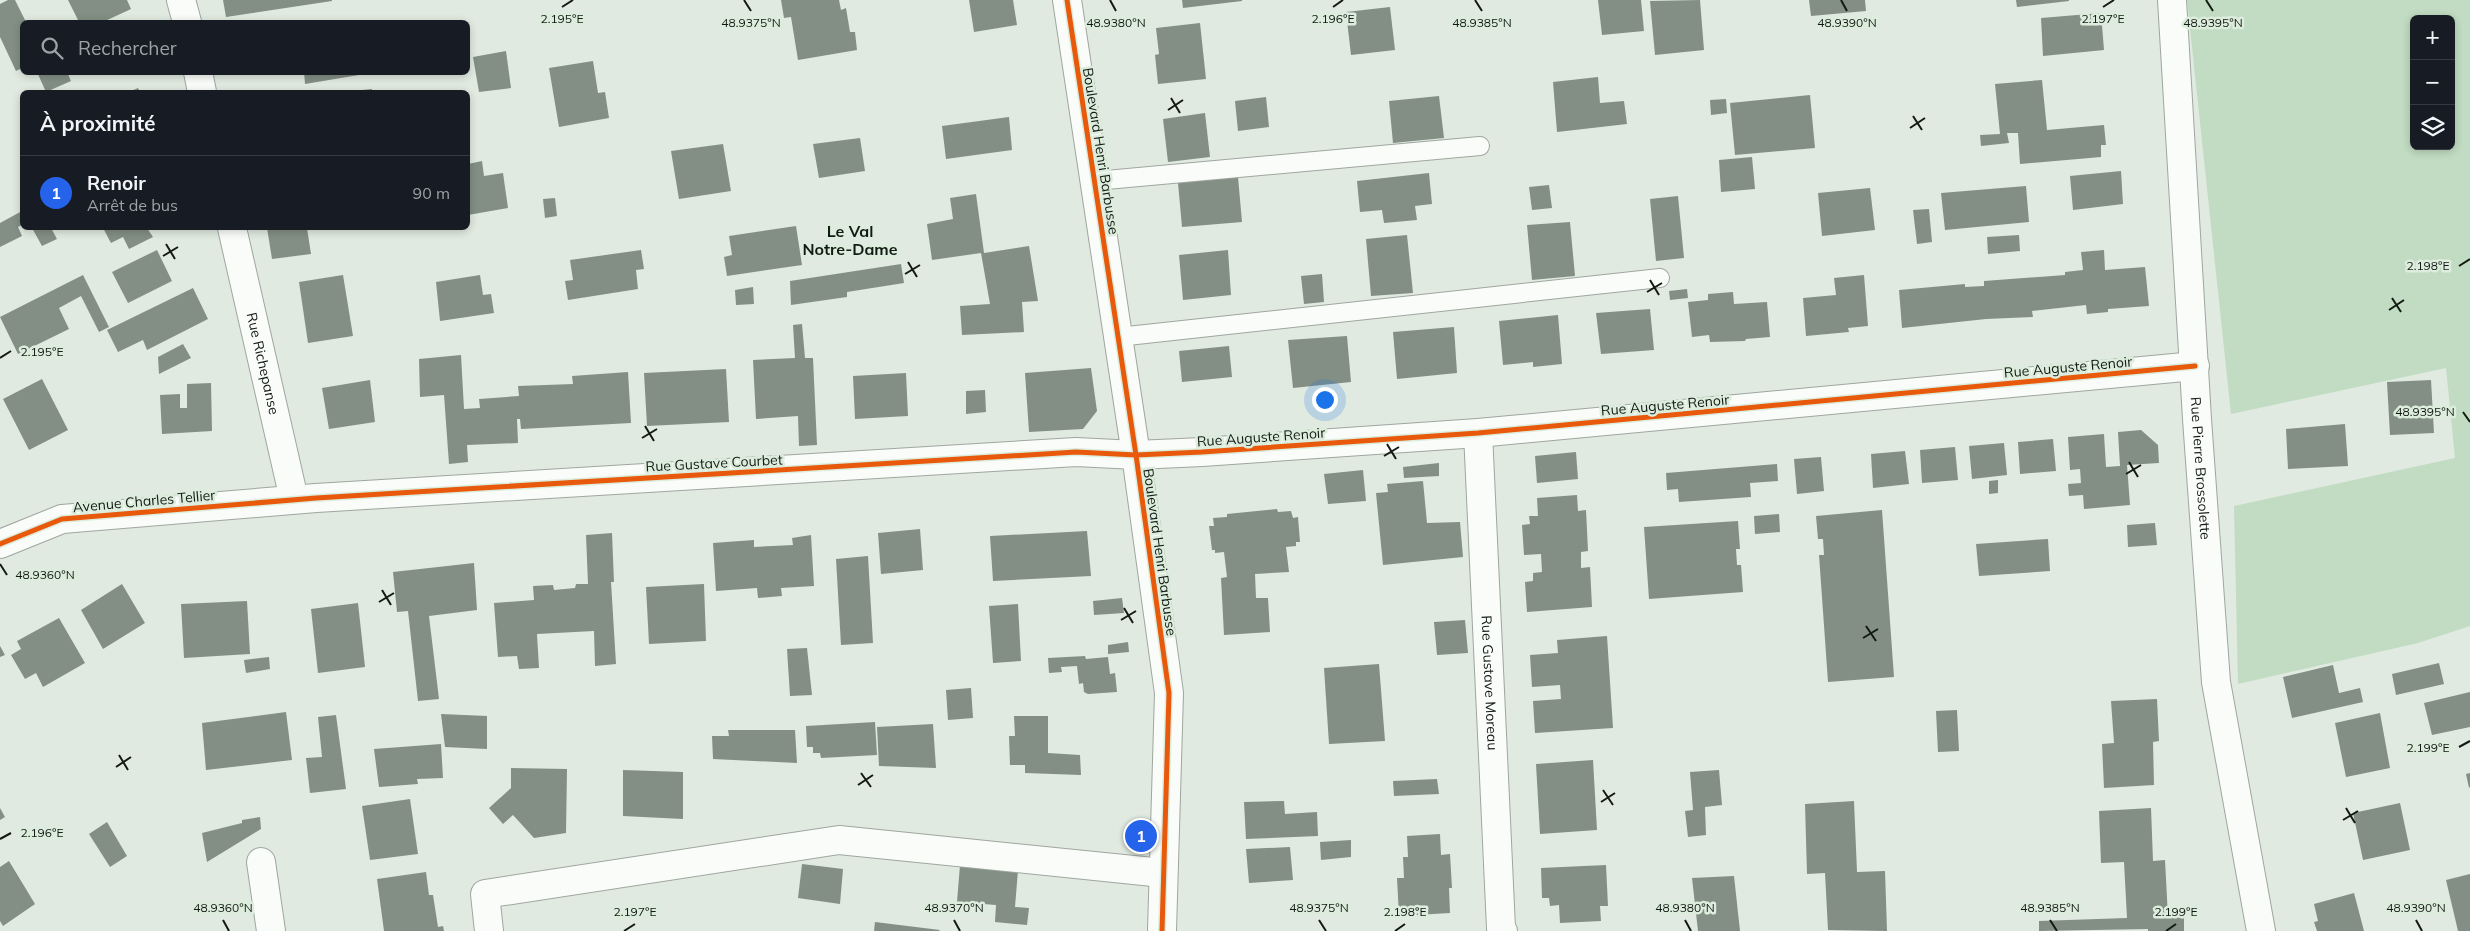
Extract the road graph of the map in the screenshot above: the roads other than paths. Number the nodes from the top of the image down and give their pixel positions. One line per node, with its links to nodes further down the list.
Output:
1 (182, 0): 4 (street)
2 (1067, 0): 8 (street, Boulevard Henri Barbusse)
3 (2172, 0): 12 (street, Rue Pierre Brossolette)
4 (186, 20)
5 (199, 75): 6 (street)
6 (202, 90)
7 (1480, 146): 8 (lane)
8 (1095, 181): 11 (street, Boulevard Henri Barbusse)
9 (232, 230): 15 (street, Rue Richepanse)
10 (1660, 278): 11 (lane)
11 (1118, 337): 14 (street, Boulevard Henri Barbusse)
12 (2195, 366): 13 (street, Rue Auguste Renoir); 23 (street, Rue Pierre Brossolette)
13 (1478, 433): 14 (street, Rue Auguste Renoir); 22 (street, Rue Gustave Moreau)
14 (1136, 455): 15 (street, Rue Gustave Courbet); 18 (street, Boulevard Henri Barbusse)
15 (294, 500): 16 (street, Avenue Charles Tellier)
16 (5, 535)
17 (261, 862): 19 (street)
18 (1163, 873): 20 (street); 21 (street, Boulevard Henri Barbusse)
19 (271, 931)
20 (489, 931)
21 (1162, 931)
22 (1503, 931)
23 (2262, 931)

